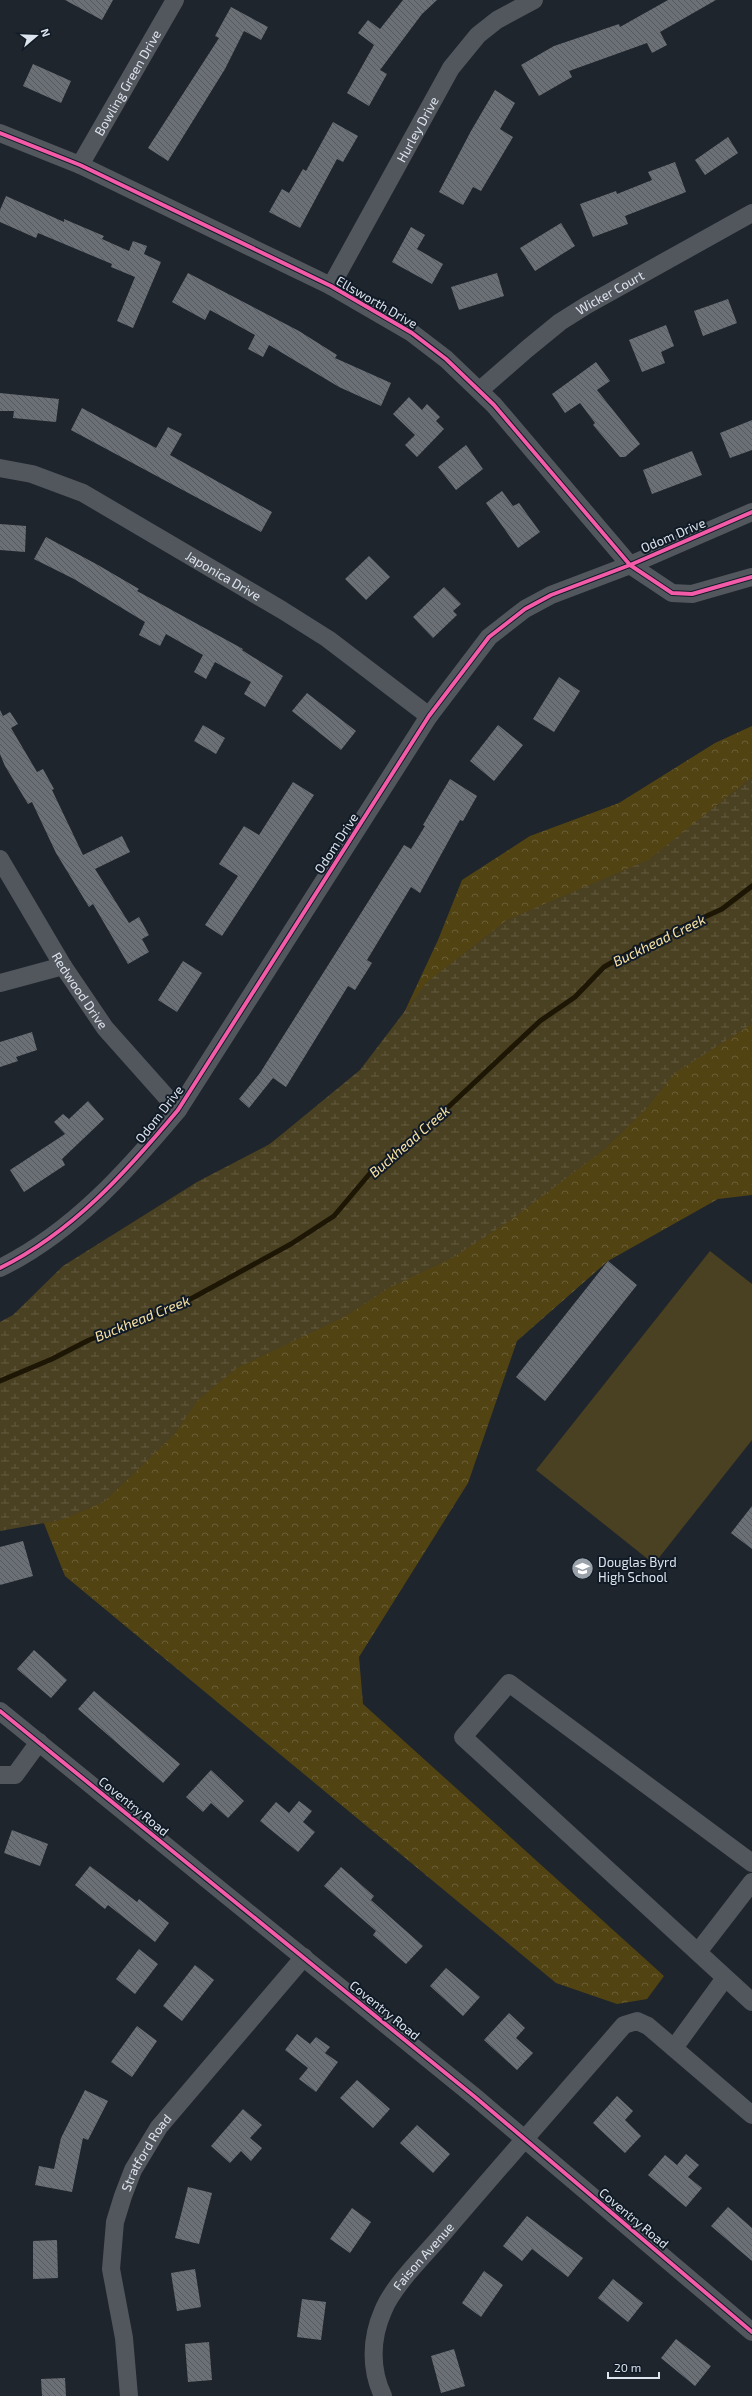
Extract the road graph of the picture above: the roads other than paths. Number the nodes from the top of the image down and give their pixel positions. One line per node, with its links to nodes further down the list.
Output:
1 (175, 0): 4 (street, Bowling Green Drive)
2 (534, 0): 6 (street, Hurley Drive)
3 (0, 133): 4 (street, Ellsworth Drive)
4 (80, 165): 6 (street, Ellsworth Drive)
5 (752, 213): 7 (street, Wicker Court)
6 (331, 286): 7 (street, Ellsworth Drive)
7 (480, 390): 10 (street, Ellsworth Drive)
8 (0, 468): 12 (street, Japonica Drive)
9 (752, 512): 10 (street, Odom Drive)
10 (630, 565): 11 (street, Ellsworth Drive); 12 (street, Odom Drive)
11 (752, 577)
12 (429, 716): 16 (street, Odom Drive)
13 (0, 859): 14 (street, Redwood Drive)
14 (63, 966): 15 (street); 16 (street, Redwood Drive)
15 (0, 983)
16 (178, 1110): 17 (street, Odom Drive)
17 (0, 1268)
18 (0, 1711): 19 (street, Coventry Road)
19 (39, 1742): 20 (street); 24 (street, Coventry Road)
20 (0, 1775)
21 (752, 1863): 23 (street)
22 (752, 1882): 23 (street)
23 (698, 1952): 25 (street)
24 (304, 1957): 29 (street, Coventry Road); 31 (street, Stratford Road)
25 (725, 1978): 26 (street); 27 (street)
26 (752, 2002)
27 (674, 2048): 28 (street, Faison Avenue); 29 (street, Faison Avenue)
28 (752, 2114)
29 (524, 2138): 30 (street, Coventry Road); 32 (street, Faison Avenue)
30 (752, 2332)
31 (129, 2396)
32 (383, 2396)

